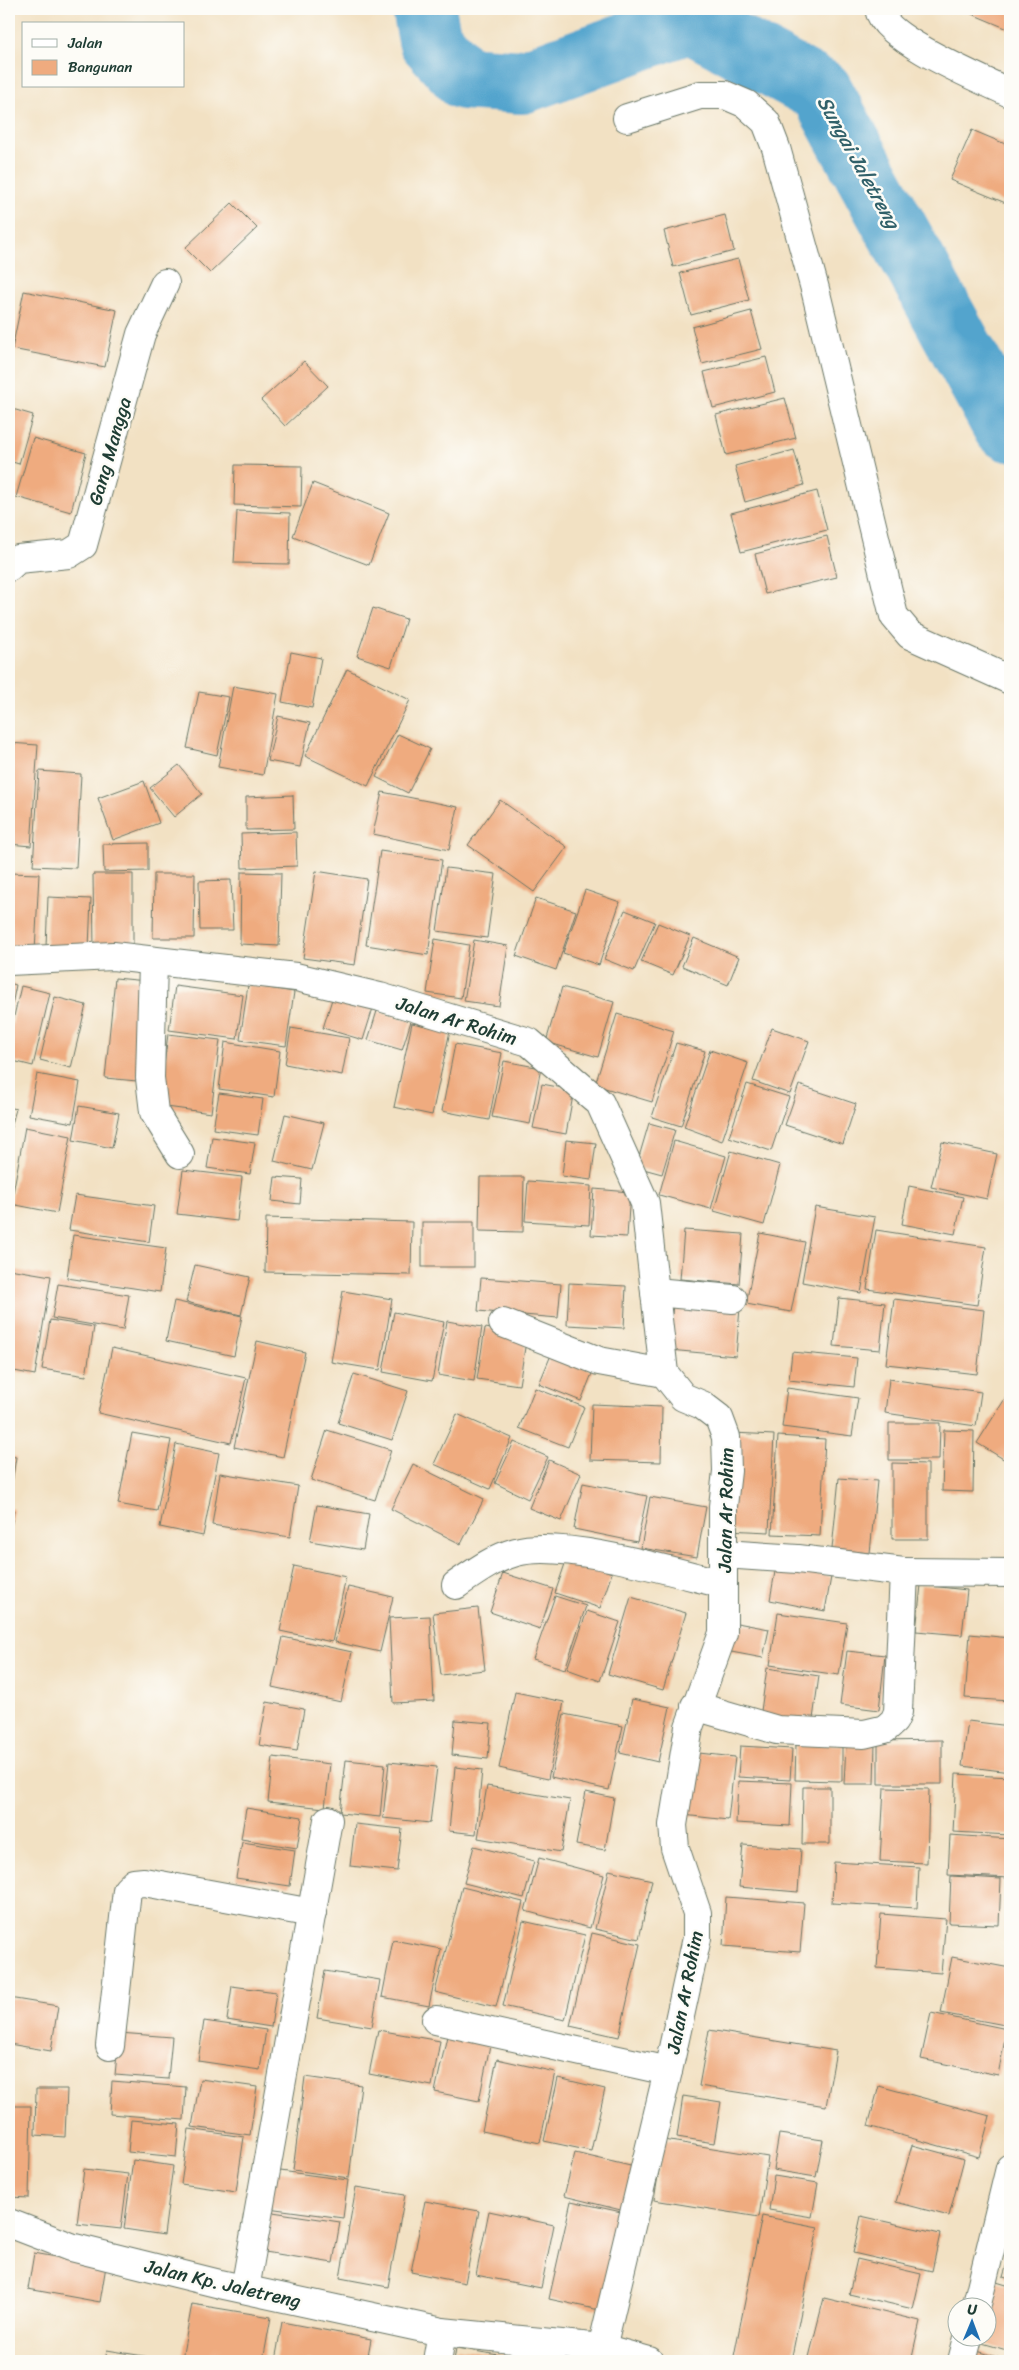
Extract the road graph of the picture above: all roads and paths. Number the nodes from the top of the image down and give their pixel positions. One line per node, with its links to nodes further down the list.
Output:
1 (879, 9): 2 (street)
2 (1010, 93)
3 (627, 118): 6 (street)
4 (165, 283): 5 (street, Gang Mangga)
5 (9, 567)
6 (1010, 680)
7 (9, 961): 8 (street, Jalan Ar Rohim)
8 (153, 962): 9 (street); 10 (street, Jalan Ar Rohim)
9 (180, 1154)
10 (655, 1292): 11 (street); 13 (street, Jalan Ar Rohim)
11 (733, 1299)
12 (503, 1323): 13 (street)
13 (664, 1373): 14 (street, Jalan Ar Rohim)
14 (724, 1554): 15 (street); 17 (street, Jalan Ar Rohim)
15 (904, 1572): 16 (street); 19 (street)
16 (1010, 1573)
17 (723, 1584): 18 (street); 19 (street, Jalan Ar Rohim)
18 (456, 1585)
19 (695, 1706): 24 (street, Jalan Ar Rohim)
20 (328, 1820): 21 (street)
21 (312, 1913): 23 (street); 27 (street)
22 (436, 2020): 24 (street)
23 (110, 2046)
24 (668, 2071): 30 (street, Jalan Ar Rohim)
25 (1010, 2168): 28 (street)
26 (9, 2223): 27 (street, Jalan Kp. Jaletreng)
27 (245, 2289): 29 (street, Jalan Kp. Jaletreng)
28 (978, 2298)
29 (442, 2332): 30 (street, Jalan Kp. Jaletreng); 32 (street)
30 (602, 2348): 33 (street, Jalan Kp. Jaletreng)
31 (965, 2348): 34 (street)
32 (437, 2361)
33 (649, 2361)
34 (962, 2361)

